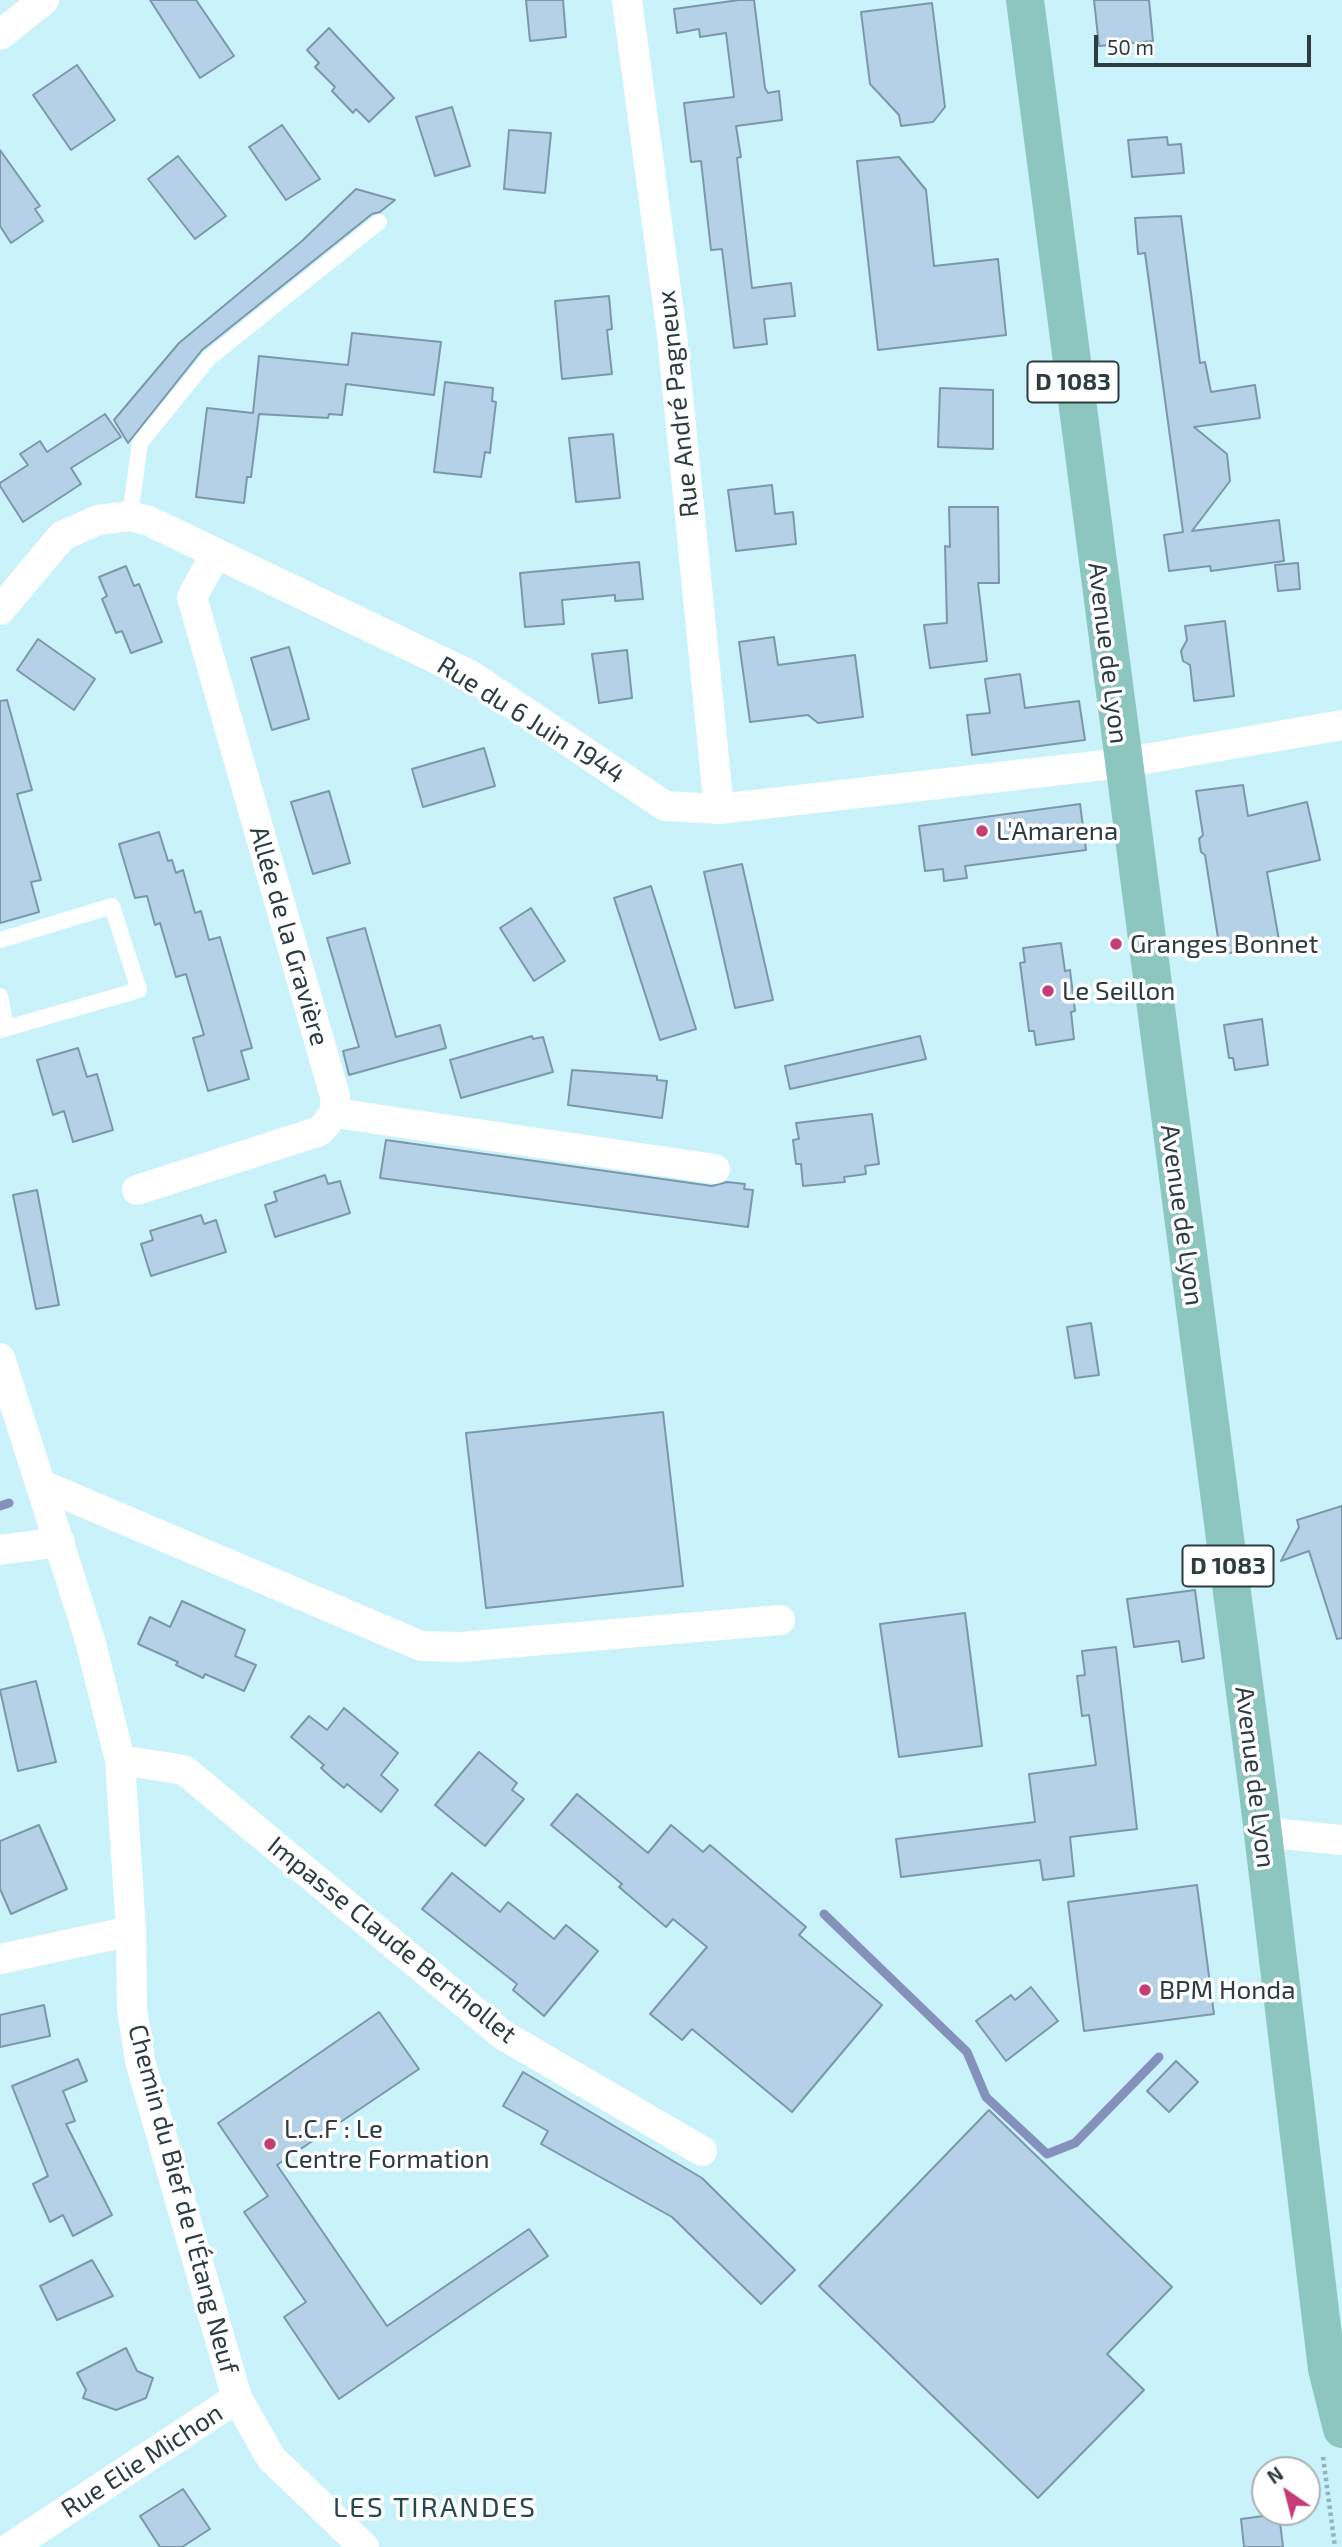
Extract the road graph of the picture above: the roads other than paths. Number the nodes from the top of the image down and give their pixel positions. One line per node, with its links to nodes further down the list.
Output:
1 (44, 0): 4 (street)
2 (626, 0): 11 (street, Rue André Pagneux)
3 (1025, 0): 10 (main road, Avenue de Lyon / D 1083)
4 (0, 35)
5 (379, 222): 6 (lane)
6 (130, 516): 7 (street, Rue du 6 Juin 1944); 8 (street, Rue du 6 Juin 1944)
7 (215, 555): 11 (street, Rue du 6 Juin 1944); 15 (street, Allée de la Gravière)
8 (0, 610)
9 (1342, 725): 10 (street, Rue du 6 Juin 1944)
10 (1122, 763): 11 (street, Rue du 6 Juin 1944); 24 (main road, Avenue de Lyon / D 1083)
11 (719, 808)
12 (0, 940): 14 (lane)
13 (0, 996): 14 (lane)
14 (3, 1029)
15 (335, 1113): 16 (street); 17 (street)
16 (715, 1169)
17 (137, 1190)
18 (0, 1358): 19 (street, Chemin du Bief de l'Étang Neuf)
19 (40, 1483): 20 (street, Chemin du Bief de l'Étang Neuf); 22 (street)
20 (60, 1542): 21 (street); 23 (street, Chemin du Bief de l'Étang Neuf)
21 (0, 1550)
22 (780, 1620)
23 (120, 1760): 26 (street, Chemin du Bief de l'Étang Neuf); 28 (street, Impasse Claude Berthollet)
24 (1263, 1832): 25 (street); 30 (main road, Avenue de Lyon / D 1083)
25 (1342, 1840)
26 (131, 1931): 27 (street); 29 (street, Chemin du Bief de l'Étang Neuf)
27 (0, 1959)
28 (702, 2151)
29 (237, 2398): 31 (street, Rue Elie Michon); 32 (street, Chemin du Bief de l'Étang Neuf)
30 (1342, 2429)
31 (11, 2547)
32 (364, 2547)

